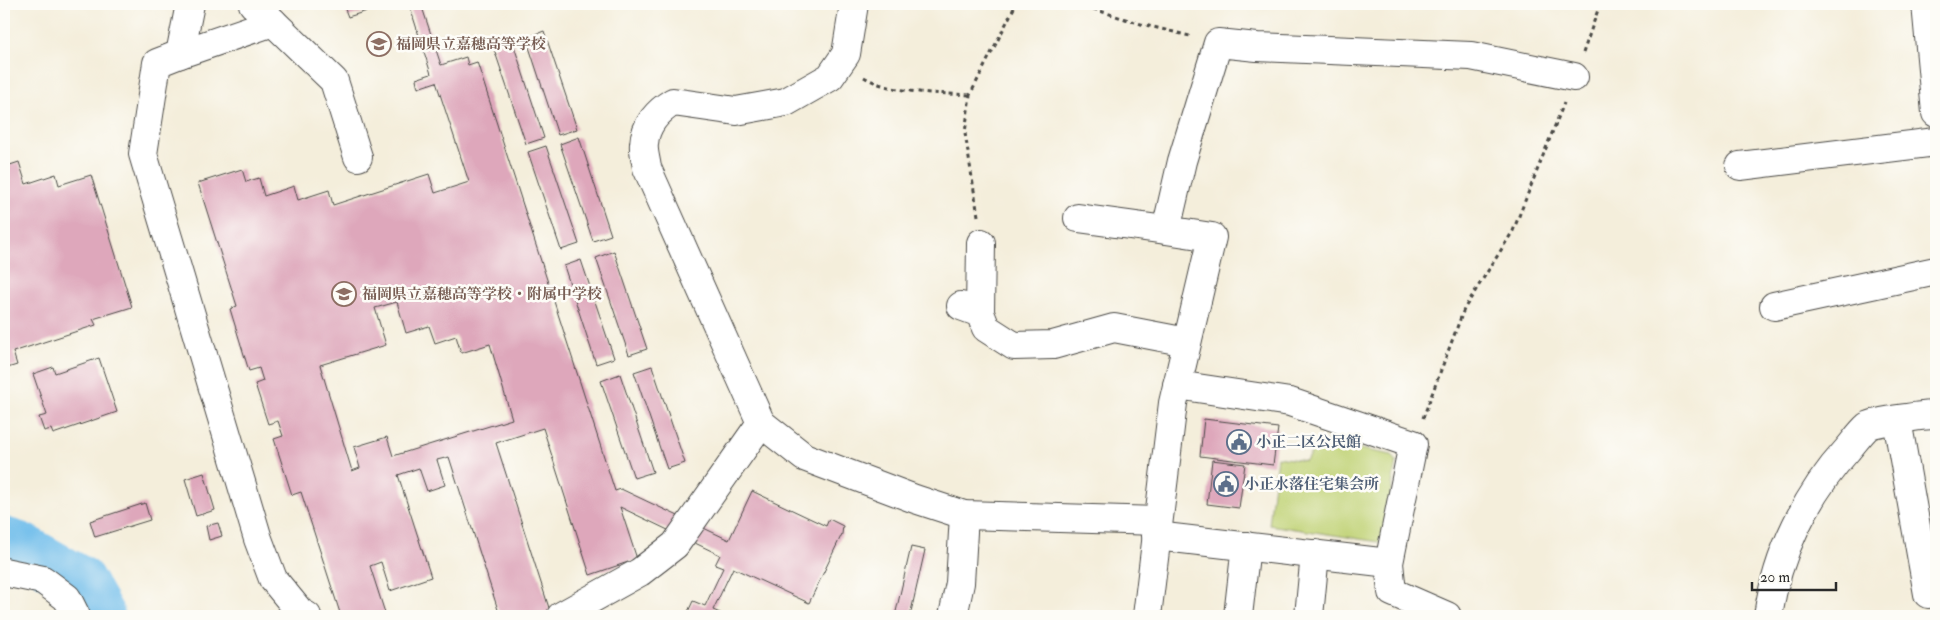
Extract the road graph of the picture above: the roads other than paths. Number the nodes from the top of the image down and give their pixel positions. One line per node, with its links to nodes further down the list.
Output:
1 (190, 4): 6 (street)
2 (253, 4): 5 (street)
3 (854, 4): 21 (street)
4 (1926, 4): 8 (street)
5 (273, 22): 6 (street); 10 (street)
6 (180, 54): 30 (street)
7 (1574, 77): 13 (street)
8 (1936, 113)
9 (1936, 142): 11 (street)
10 (358, 157)
11 (1740, 166)
12 (1078, 218): 13 (street)
13 (1166, 230): 17 (street)
14 (981, 243): 17 (street)
15 (1936, 271): 16 (street)
16 (1774, 306)
17 (1187, 342): 18 (street)
18 (1177, 386): 23 (street); 26 (street)
19 (1936, 415): 20 (street)
20 (1897, 420): 28 (street); 37 (street)
21 (761, 423): 22 (street); 31 (street)
22 (964, 515): 23 (street); 32 (street)
23 (1157, 528): 24 (street); 33 (street)
24 (1246, 546): 25 (street); 34 (street)
25 (1315, 554): 26 (street); 35 (street)
26 (1389, 563): 36 (street)
27 (4, 572): 29 (street)
28 (1928, 594)
29 (76, 616)
30 (307, 616)
31 (561, 616)
32 (953, 616)
33 (1147, 616)
34 (1238, 616)
35 (1309, 616)
36 (1447, 616)
37 (1768, 616)

